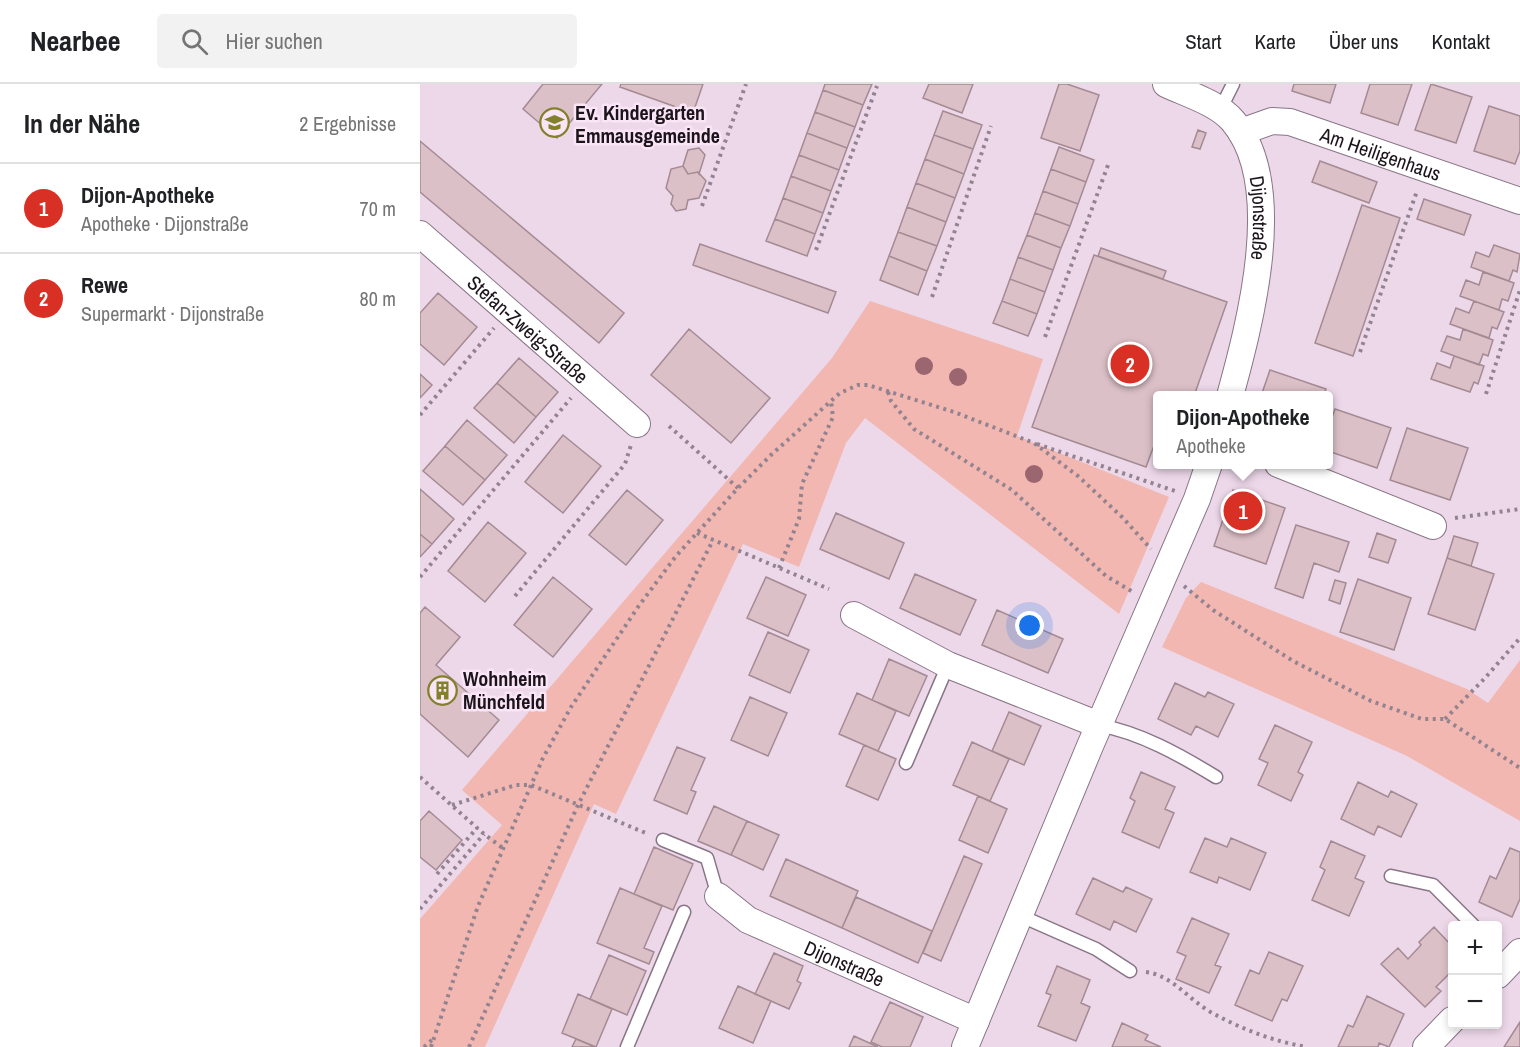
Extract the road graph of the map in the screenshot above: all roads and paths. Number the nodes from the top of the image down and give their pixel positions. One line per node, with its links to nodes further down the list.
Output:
1 (746, 84): 11 (path)
2 (1166, 84): 5 (street, Dijonstraße)
3 (1233, 84): 5 (lane)
4 (877, 86): 13 (path)
5 (1220, 110): 7 (street, Dijonstraße)
6 (991, 126): 15 (path)
7 (1241, 132): 9 (street, Am Heiligenhaus); 21 (street, Dijonstraße)
8 (1107, 165): 17 (path)
9 (1425, 168): 10 (street, Am Heiligenhaus); 18 (path)
10 (1520, 201)
11 (702, 206)
12 (420, 234): 16 (street, Stefan-Zweig-Straße)
13 (816, 250)
14 (1520, 290): 22 (path)
15 (932, 297)
16 (508, 311): 19 (street, Stefan-Zweig-Straße); 24 (path)
17 (1046, 337)
18 (1360, 352)
19 (587, 380): 25 (street, Stefan-Zweig-Straße); 38 (path)
20 (888, 391): 23 (path); 27 (path); 41 (path)
21 (1231, 391)
22 (1486, 394)
23 (831, 401): 30 (path); 37 (path)
24 (420, 415)
25 (637, 424): 40 (path)
26 (669, 426): 30 (path)
27 (1034, 443): 31 (path); 36 (path)
28 (1208, 469): 31 (street)
29 (1289, 469): 33 (street)
30 (738, 488): 34 (path)
31 (1197, 499): 36 (street)
32 (1520, 509): 33 (path)
33 (1441, 522)
34 (697, 533): 35 (path); 51 (path)
35 (713, 540): 37 (path); 53 (path)
36 (1167, 567): 45 (path); 46 (street)
37 (779, 568): 39 (path)
38 (420, 577)
39 (829, 589)
40 (515, 596)
41 (1140, 596)
42 (854, 615): 44 (street)
43 (1520, 638): 45 (path)
44 (948, 665): 46 (street); 47 (lane)
45 (1445, 719): 48 (path)
46 (1099, 725): 50 (lane); 63 (street)
47 (906, 763)
48 (1520, 768)
49 (420, 777): 52 (path)
50 (1216, 777)
51 (531, 785): 52 (path); 53 (path); 57 (path)
52 (452, 805): 54 (path)
53 (578, 805): 56 (path); 71 (path)
54 (477, 828): 55 (path); 58 (path)
55 (484, 834): 57 (path); 61 (path)
56 (663, 840): 60 (lane)
57 (504, 849): 68 (path)
58 (437, 874)
59 (1391, 876): 64 (lane)
60 (718, 896): 66 (street, Dijonstraße)
61 (420, 909)
62 (684, 912): 72 (lane)
63 (1021, 916): 65 (lane); 66 (street)
64 (1469, 921)
65 (1130, 971): 74 (path)
66 (976, 1021): 73 (street)
67 (1448, 1024): 75 (street)
68 (435, 1037): 69 (path); 70 (path)
69 (424, 1047)
70 (431, 1047)
71 (469, 1047)
72 (627, 1047)
73 (965, 1047)
74 (1307, 1047)
75 (1426, 1047)

